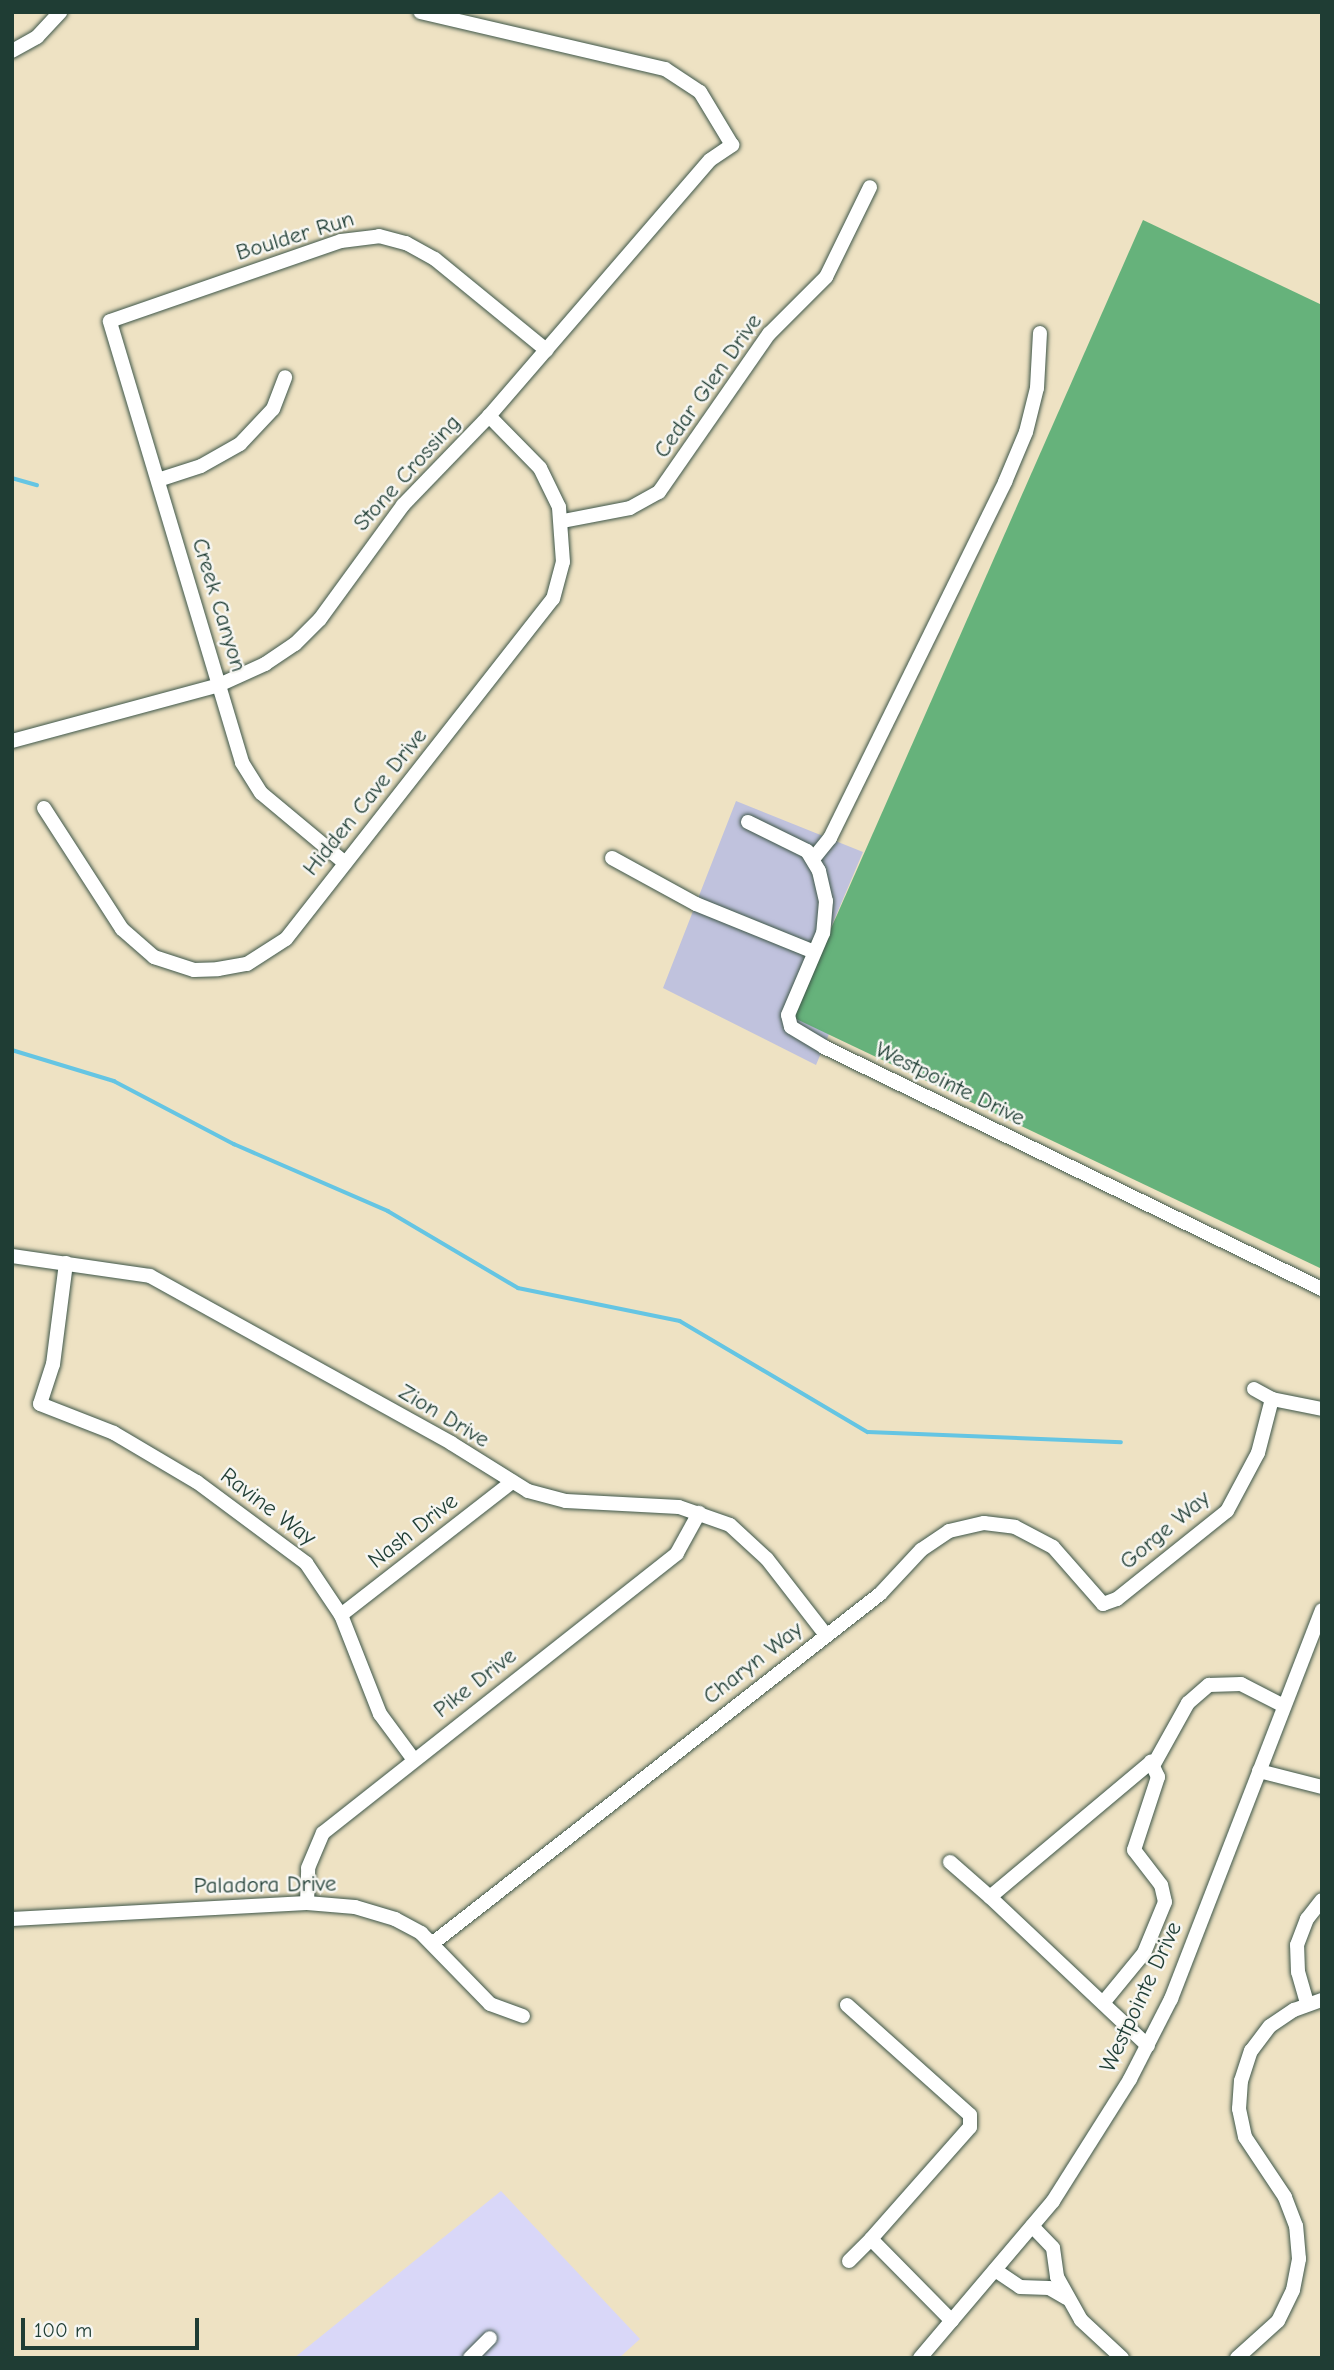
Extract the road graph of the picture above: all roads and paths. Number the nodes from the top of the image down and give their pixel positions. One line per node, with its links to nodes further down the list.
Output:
1 (60, 12): 3 (street)
2 (421, 12): 7 (street, Stone Crossing)
3 (12, 51)
4 (870, 187): 11 (street, Cedar Glen Drive)
5 (110, 321): 7 (street, Boulder Run); 10 (street, Creek Canyon)
6 (1040, 333): 17 (street)
7 (546, 350): 9 (street, Stone Crossing)
8 (285, 377): 10 (street)
9 (489, 416): 11 (street, Hidden Cave Drive); 12 (street, Stone Crossing)
10 (158, 480): 12 (street, Creek Canyon)
11 (563, 521): 18 (street, Hidden Cave Drive)
12 (219, 685): 13 (street, Stone Crossing); 18 (street, Creek Canyon)
13 (12, 741)
14 (44, 808): 18 (street, Hidden Cave Drive)
15 (748, 822): 17 (street)
16 (612, 858): 19 (street)
17 (813, 859): 19 (street, Westpointe Drive)
18 (345, 863)
19 (814, 952): 22 (street, Westpointe Drive)
20 (12, 1256): 21 (street, Zion Drive)
21 (66, 1263): 26 (street, Zion Drive); 30 (street, Ravine Way)
22 (1322, 1289)
23 (1254, 1389): 24 (street)
24 (1272, 1399): 25 (street); 28 (street, Gorge Way)
25 (1322, 1409)
26 (512, 1482): 27 (street, Zion Drive); 30 (street, Nash Drive)
27 (699, 1513): 31 (street, Zion Drive); 33 (street, Pike Drive)
28 (1103, 1604): 31 (street, Charyn Way)
29 (1322, 1610): 32 (street, Westpointe Drive)
30 (341, 1615): 33 (street, Ravine Way)
31 (826, 1634): 42 (street, Charyn Way)
32 (1284, 1706): 34 (street); 35 (street, Westpointe Drive)
33 (414, 1760): 40 (street, Pike Drive)
34 (1154, 1764): 38 (street); 44 (street)
35 (1259, 1771): 36 (street); 48 (street, Westpointe Drive)
36 (1322, 1787)
37 (950, 1862): 38 (street)
38 (990, 1897): 44 (street)
39 (1322, 1900): 45 (street)
40 (307, 1903): 41 (street, Paladora Drive); 42 (street, Paladora Drive)
41 (12, 1919)
42 (433, 1943): 47 (street, Paladora Drive)
43 (1322, 2000): 45 (street)
44 (1103, 2003): 48 (street)
45 (1307, 2003): 61 (street)
46 (846, 2005): 50 (street)
47 (523, 2016)
48 (1148, 2046): 49 (street, Westpointe Drive)
49 (1032, 2226): 52 (street); 53 (street, Westpointe Drive)
50 (871, 2239): 51 (street); 56 (street)
51 (849, 2261)
52 (1056, 2269): 54 (street); 55 (street)
53 (995, 2270): 54 (street); 56 (street, Westpointe Drive)
54 (1041, 2287): 55 (street)
55 (1067, 2299): 60 (street)
56 (952, 2321): 59 (street, Westpointe Drive)
57 (490, 2338): 58 (street)
58 (470, 2358)
59 (920, 2358)
60 (1122, 2358)
61 (1237, 2358)

